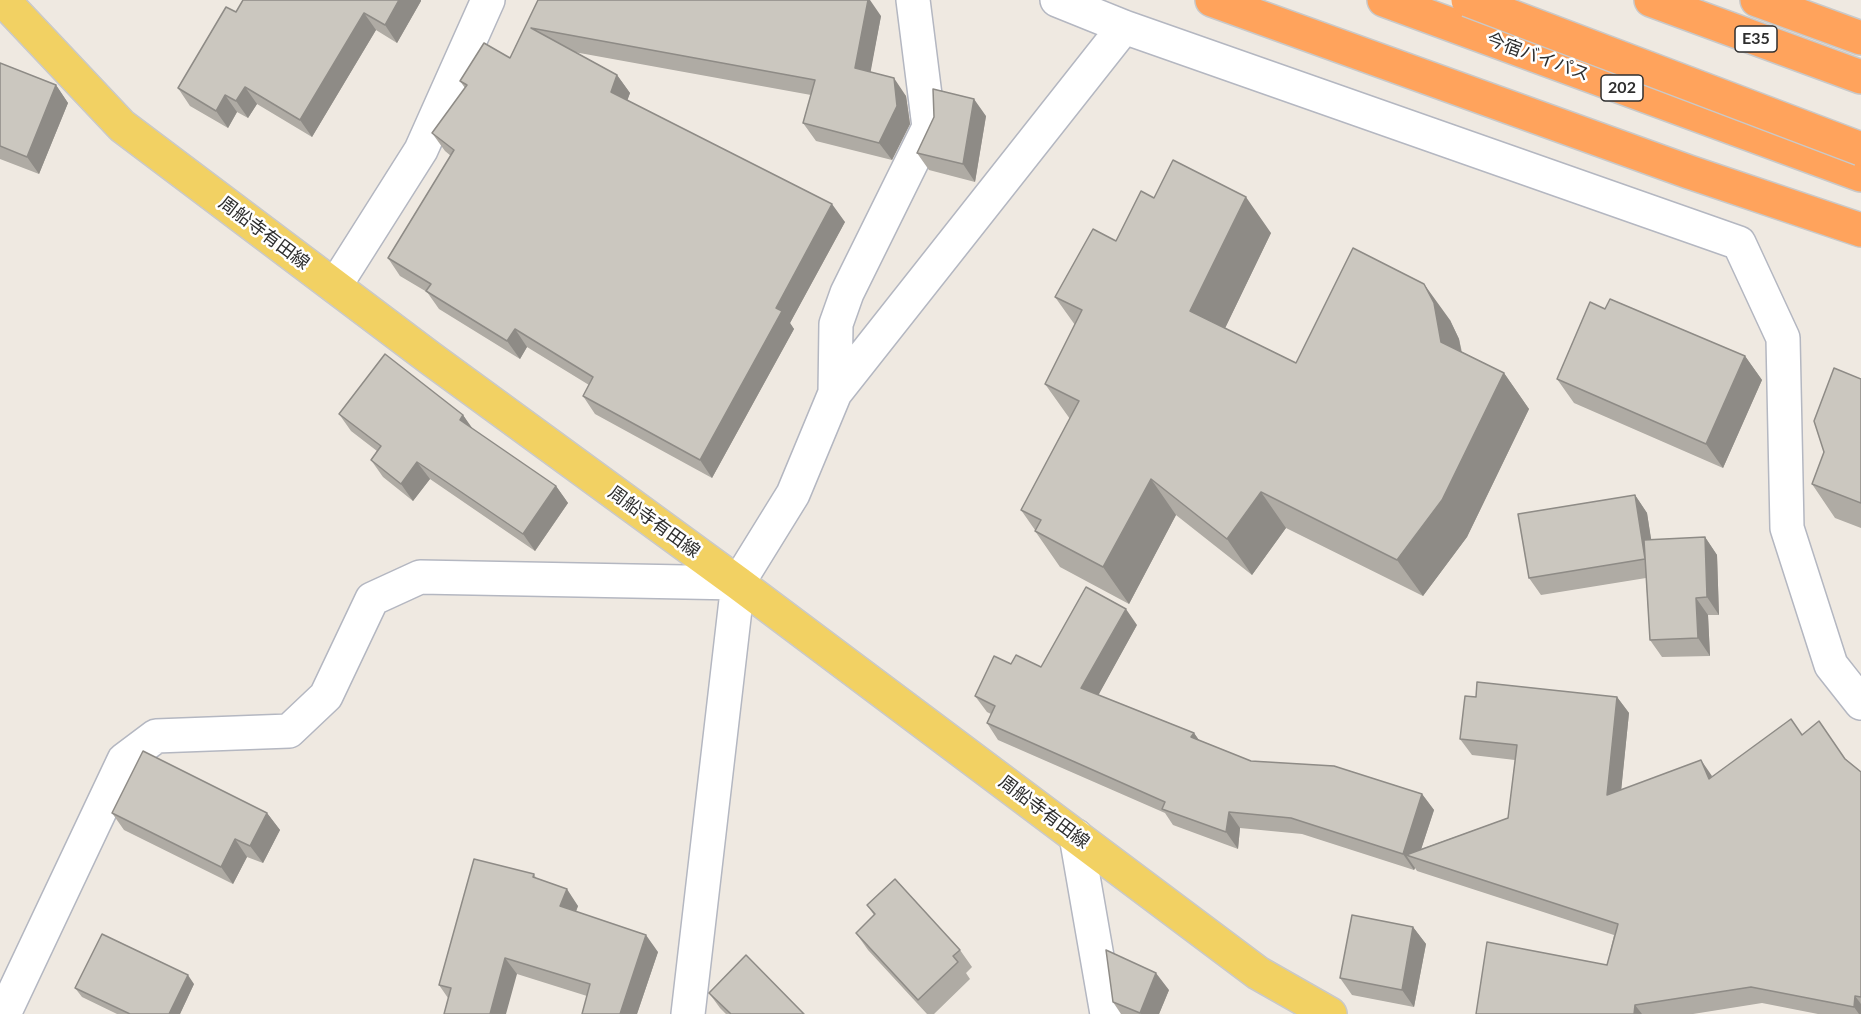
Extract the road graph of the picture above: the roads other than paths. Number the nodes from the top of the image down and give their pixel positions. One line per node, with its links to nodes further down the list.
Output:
1 (3, 0): 17 (main road, 周船寺有田線)
2 (488, 0): 17 (street)
3 (913, 0): 18 (street)
4 (1057, 0): 11 (street)
5 (1212, 0): 16 (highway)
6 (1384, 0): 10 (highway, 今宿バイパス / 202)
7 (1477, 0): 10 (street)
8 (1651, 0): 13 (highway, E35)
9 (1757, 0): 12 (highway)
10 (1467, 16): 14 (highway, bridge); 15 (highway, 今宿バイパス / 202)
11 (1124, 27): 18 (street); 20 (street)
12 (1861, 38)
13 (1861, 77)
14 (1861, 149)
15 (1861, 175)
16 (1861, 230)
17 (335, 286): 19 (main road, 周船寺有田線)
18 (835, 393): 19 (street)
19 (738, 583): 21 (main road, 周船寺有田線); 22 (street); 23 (street)
20 (1861, 703)
21 (1076, 836): 24 (street); 25 (main road, 周船寺有田線)
22 (4, 1014)
23 (688, 1014)
24 (1107, 1014)
25 (1330, 1014)

